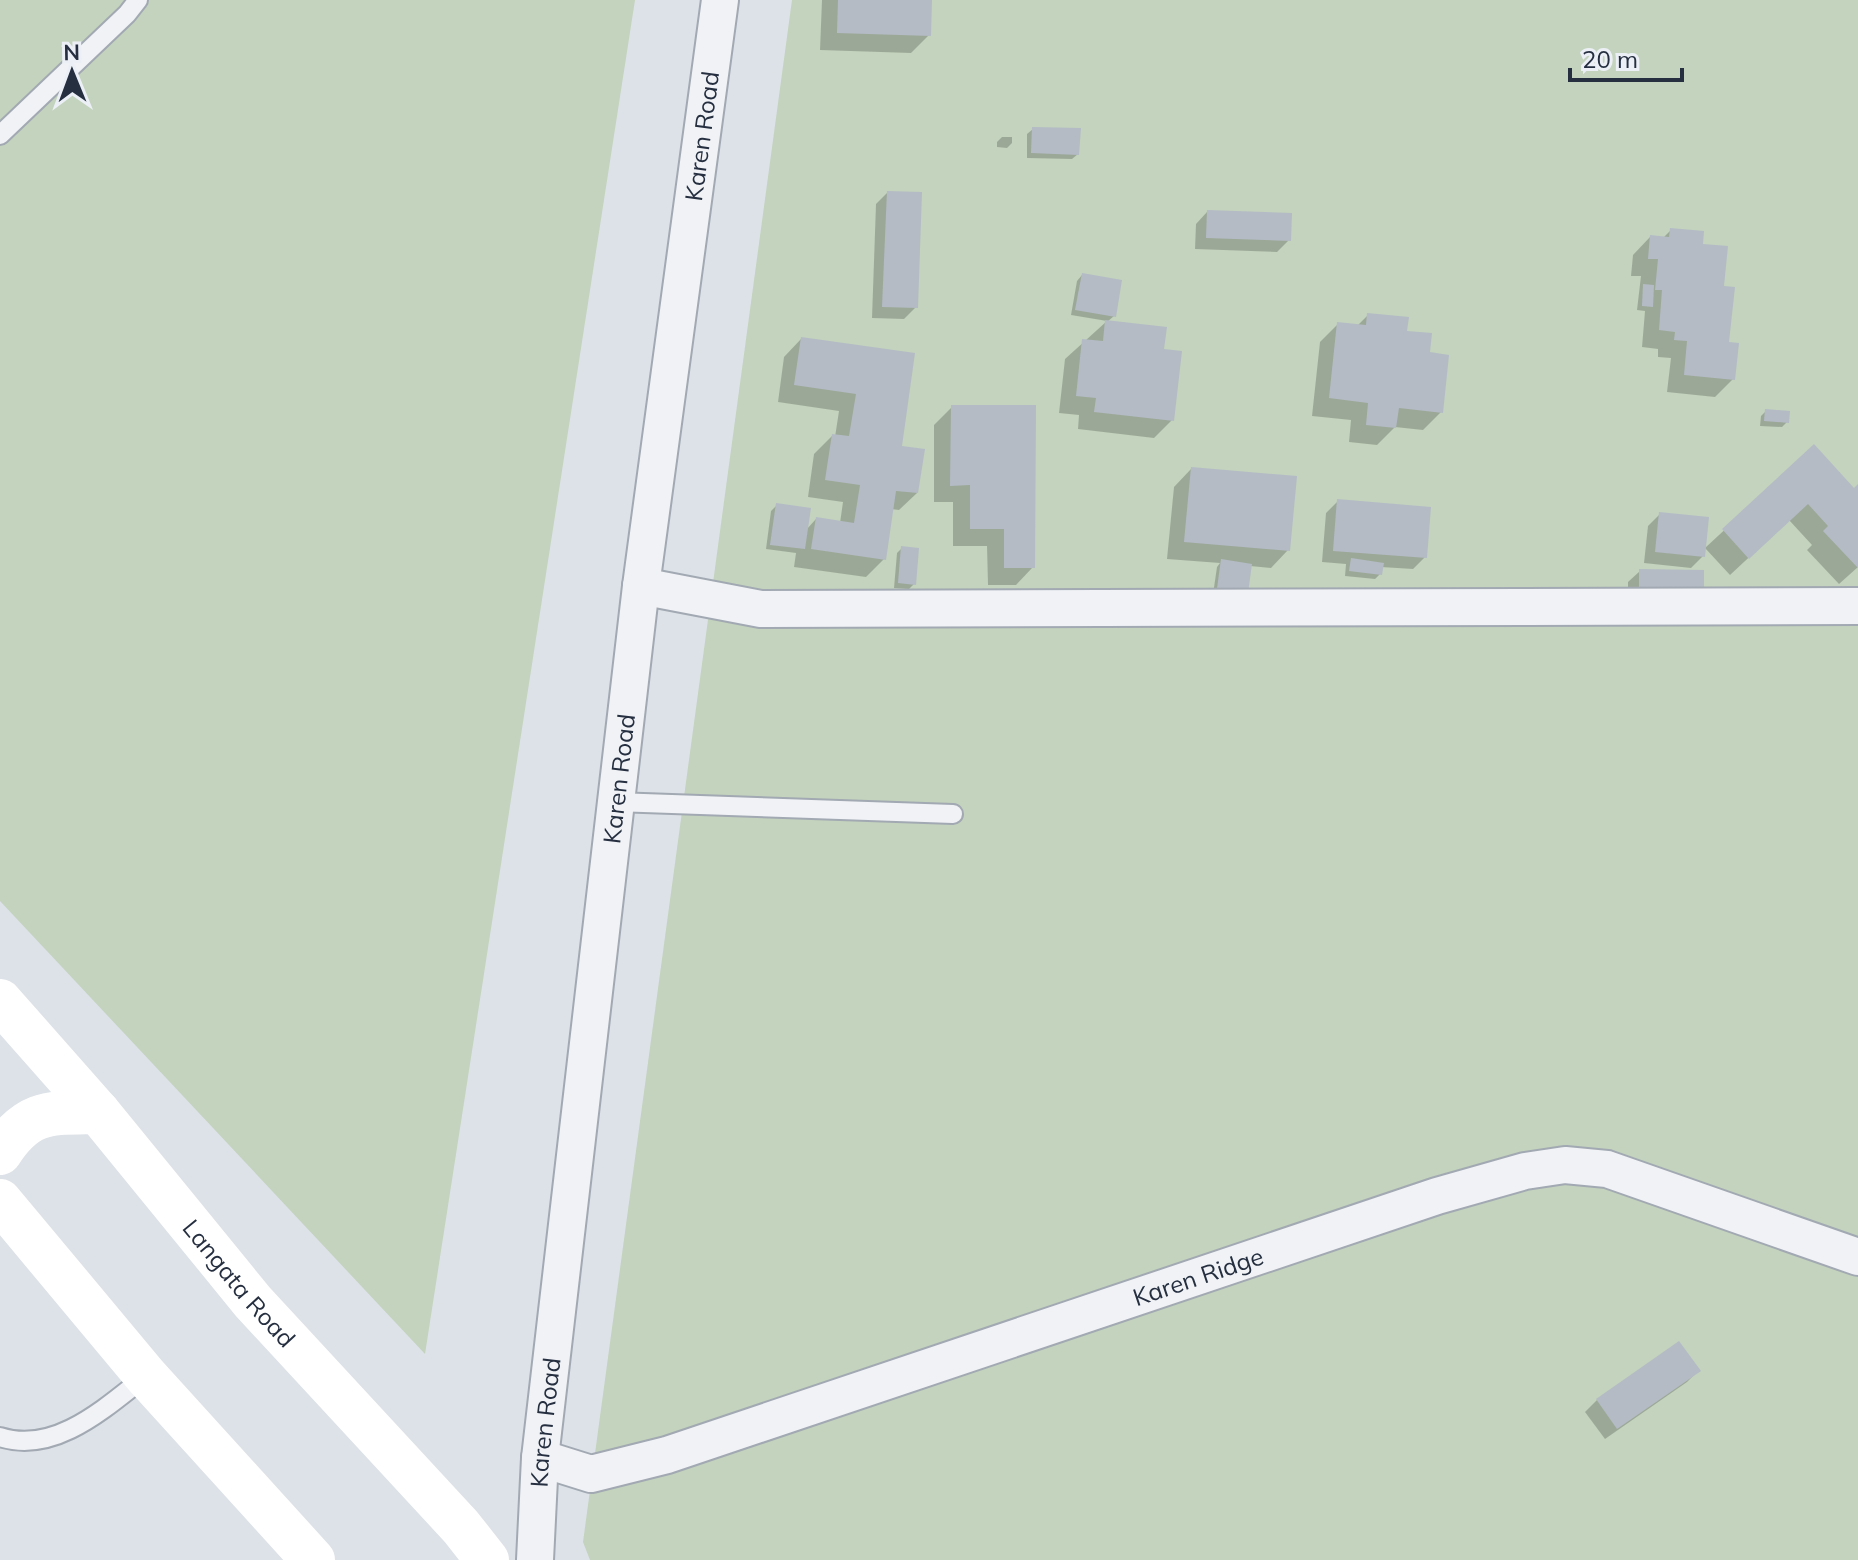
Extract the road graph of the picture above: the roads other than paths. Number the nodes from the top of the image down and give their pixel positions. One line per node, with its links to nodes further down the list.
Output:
1 (138, 0): 3 (lane)
2 (720, 0): 4 (street, Karen Road)
3 (0, 135)
4 (641, 586): 5 (street); 6 (street, Karen Road)
5 (1858, 606)
6 (615, 802): 7 (lane); 15 (street, Karen Road)
7 (953, 814)
8 (0, 1001): 9 (main road, Langata Road)
9 (98, 1112): 10 (main road); 17 (main road, Langata Road)
10 (0, 1153)
11 (0, 1201): 13 (main road)
12 (1858, 1257): 15 (street, Karen Ridge)
13 (146, 1376): 14 (lane); 16 (main road)
14 (0, 1437)
15 (540, 1458): 18 (street, Karen Road)
16 (313, 1560)
17 (487, 1560)
18 (535, 1560)

